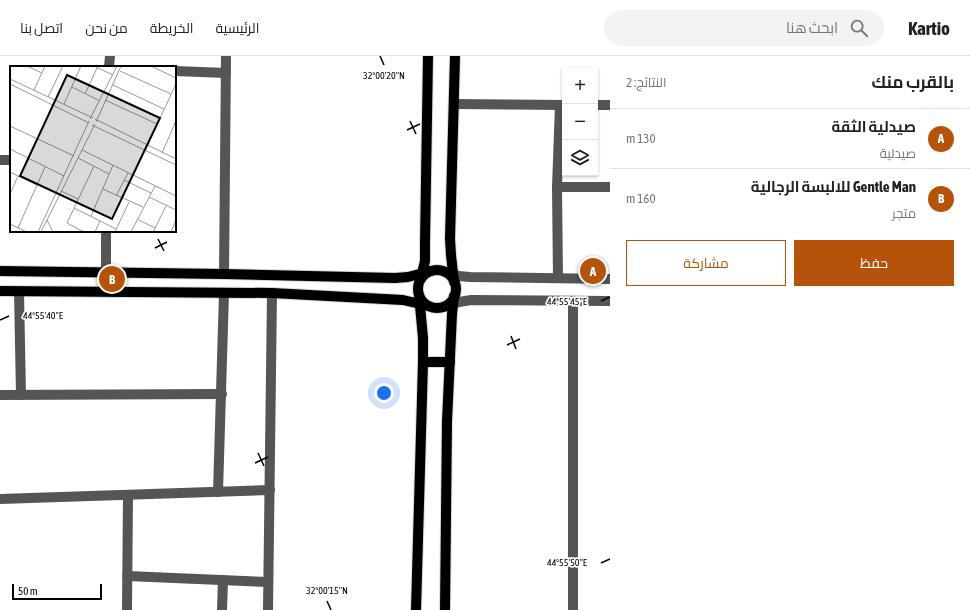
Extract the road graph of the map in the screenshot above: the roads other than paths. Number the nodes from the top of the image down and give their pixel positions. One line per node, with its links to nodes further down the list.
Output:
1 (110, 56): 5 (street)
2 (226, 56): 7 (street)
3 (428, 56): 19 (main road)
4 (455, 56): 8 (main road)
5 (109, 66)
6 (176, 71): 7 (street)
7 (226, 73): 18 (street)
8 (454, 104): 9 (street); 20 (main road)
9 (562, 105)
10 (598, 105): 11 (street)
11 (610, 105)
12 (562, 119): 13 (street)
13 (557, 187): 14 (street); 21 (street)
14 (610, 187)
15 (106, 232): 17 (street)
16 (0, 271): 17 (main road)
17 (106, 273): 18 (main road)
18 (224, 274): 19 (main road)
19 (424, 275): 20 (main road); 29 (main road)
20 (451, 276): 21 (street); 30 (main road)
21 (558, 278): 22 (street)
22 (610, 279)
23 (0, 291): 24 (main road)
24 (19, 292): 25 (main road); 35 (street)
25 (224, 292): 26 (main road); 33 (street)
26 (272, 293): 29 (main road); 36 (street)
27 (573, 301): 28 (street); 30 (street); 48 (street)
28 (610, 301)
29 (423, 302): 30 (main road); 31 (main road)
30 (450, 302): 32 (main road)
31 (423, 362): 32 (main road); 46 (main road)
32 (450, 362): 47 (main road)
33 (222, 394): 35 (street); 37 (street)
34 (0, 395): 35 (street)
35 (21, 395)
36 (270, 490): 37 (street); 42 (street)
37 (218, 492): 38 (street)
38 (128, 495): 39 (street); 40 (street)
39 (0, 499)
40 (127, 576): 41 (street); 43 (street)
41 (223, 580): 42 (street); 44 (street)
42 (268, 582): 45 (street)
43 (127, 610)
44 (222, 610)
45 (268, 610)
46 (416, 610)
47 (445, 610)
48 (573, 610)

